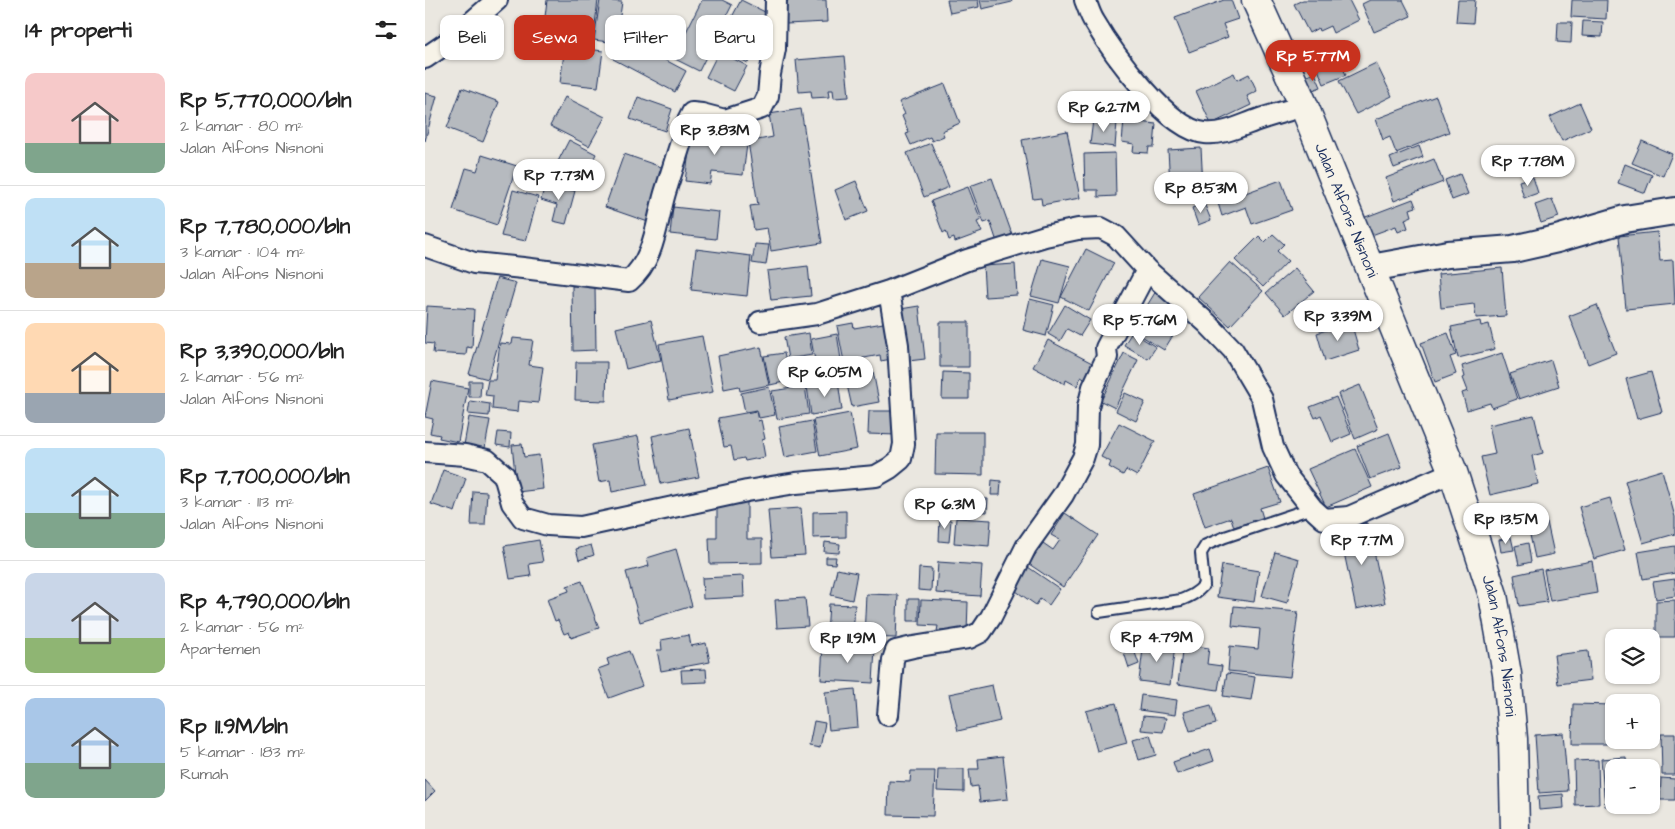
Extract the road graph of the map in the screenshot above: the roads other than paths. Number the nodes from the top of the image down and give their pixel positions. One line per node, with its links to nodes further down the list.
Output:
1 (497, 0): 5 (street)
2 (776, 0): 8 (street)
3 (1085, 0): 6 (street)
4 (1255, 0): 6 (main road, Jalan Alfons Nisnoni)
5 (425, 58)
6 (1304, 106): 9 (main road, Jalan Alfons Nisnoni)
7 (1675, 211): 9 (street)
8 (425, 246)
9 (1371, 268): 14 (main road, Jalan Alfons Nisnoni)
10 (1147, 270): 11 (street); 15 (street); 17 (street)
11 (889, 291): 12 (street); 13 (street)
12 (760, 322)
13 (425, 452)
14 (1453, 472): 15 (street); 18 (main road, Jalan Alfons Nisnoni)
15 (1312, 508): 16 (lane)
16 (1099, 612)
17 (888, 715)
18 (1515, 829)

